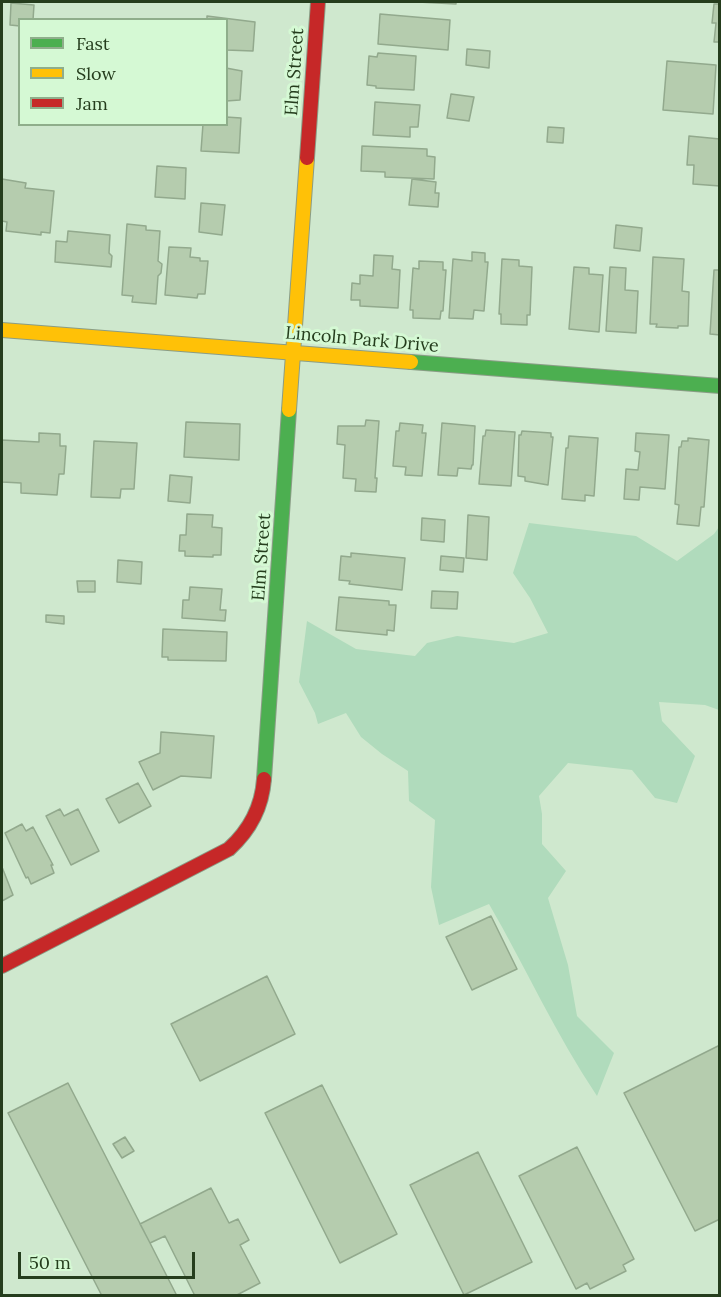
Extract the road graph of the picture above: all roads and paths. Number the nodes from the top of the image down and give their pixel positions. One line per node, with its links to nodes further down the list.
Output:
1 (318, 2): 3 (street, Elm Street)
2 (2, 330): 3 (street, Lincoln Park Drive)
3 (295, 352): 4 (street, Lincoln Park Drive); 5 (street, Elm Street)
4 (720, 386)
5 (2, 966)

